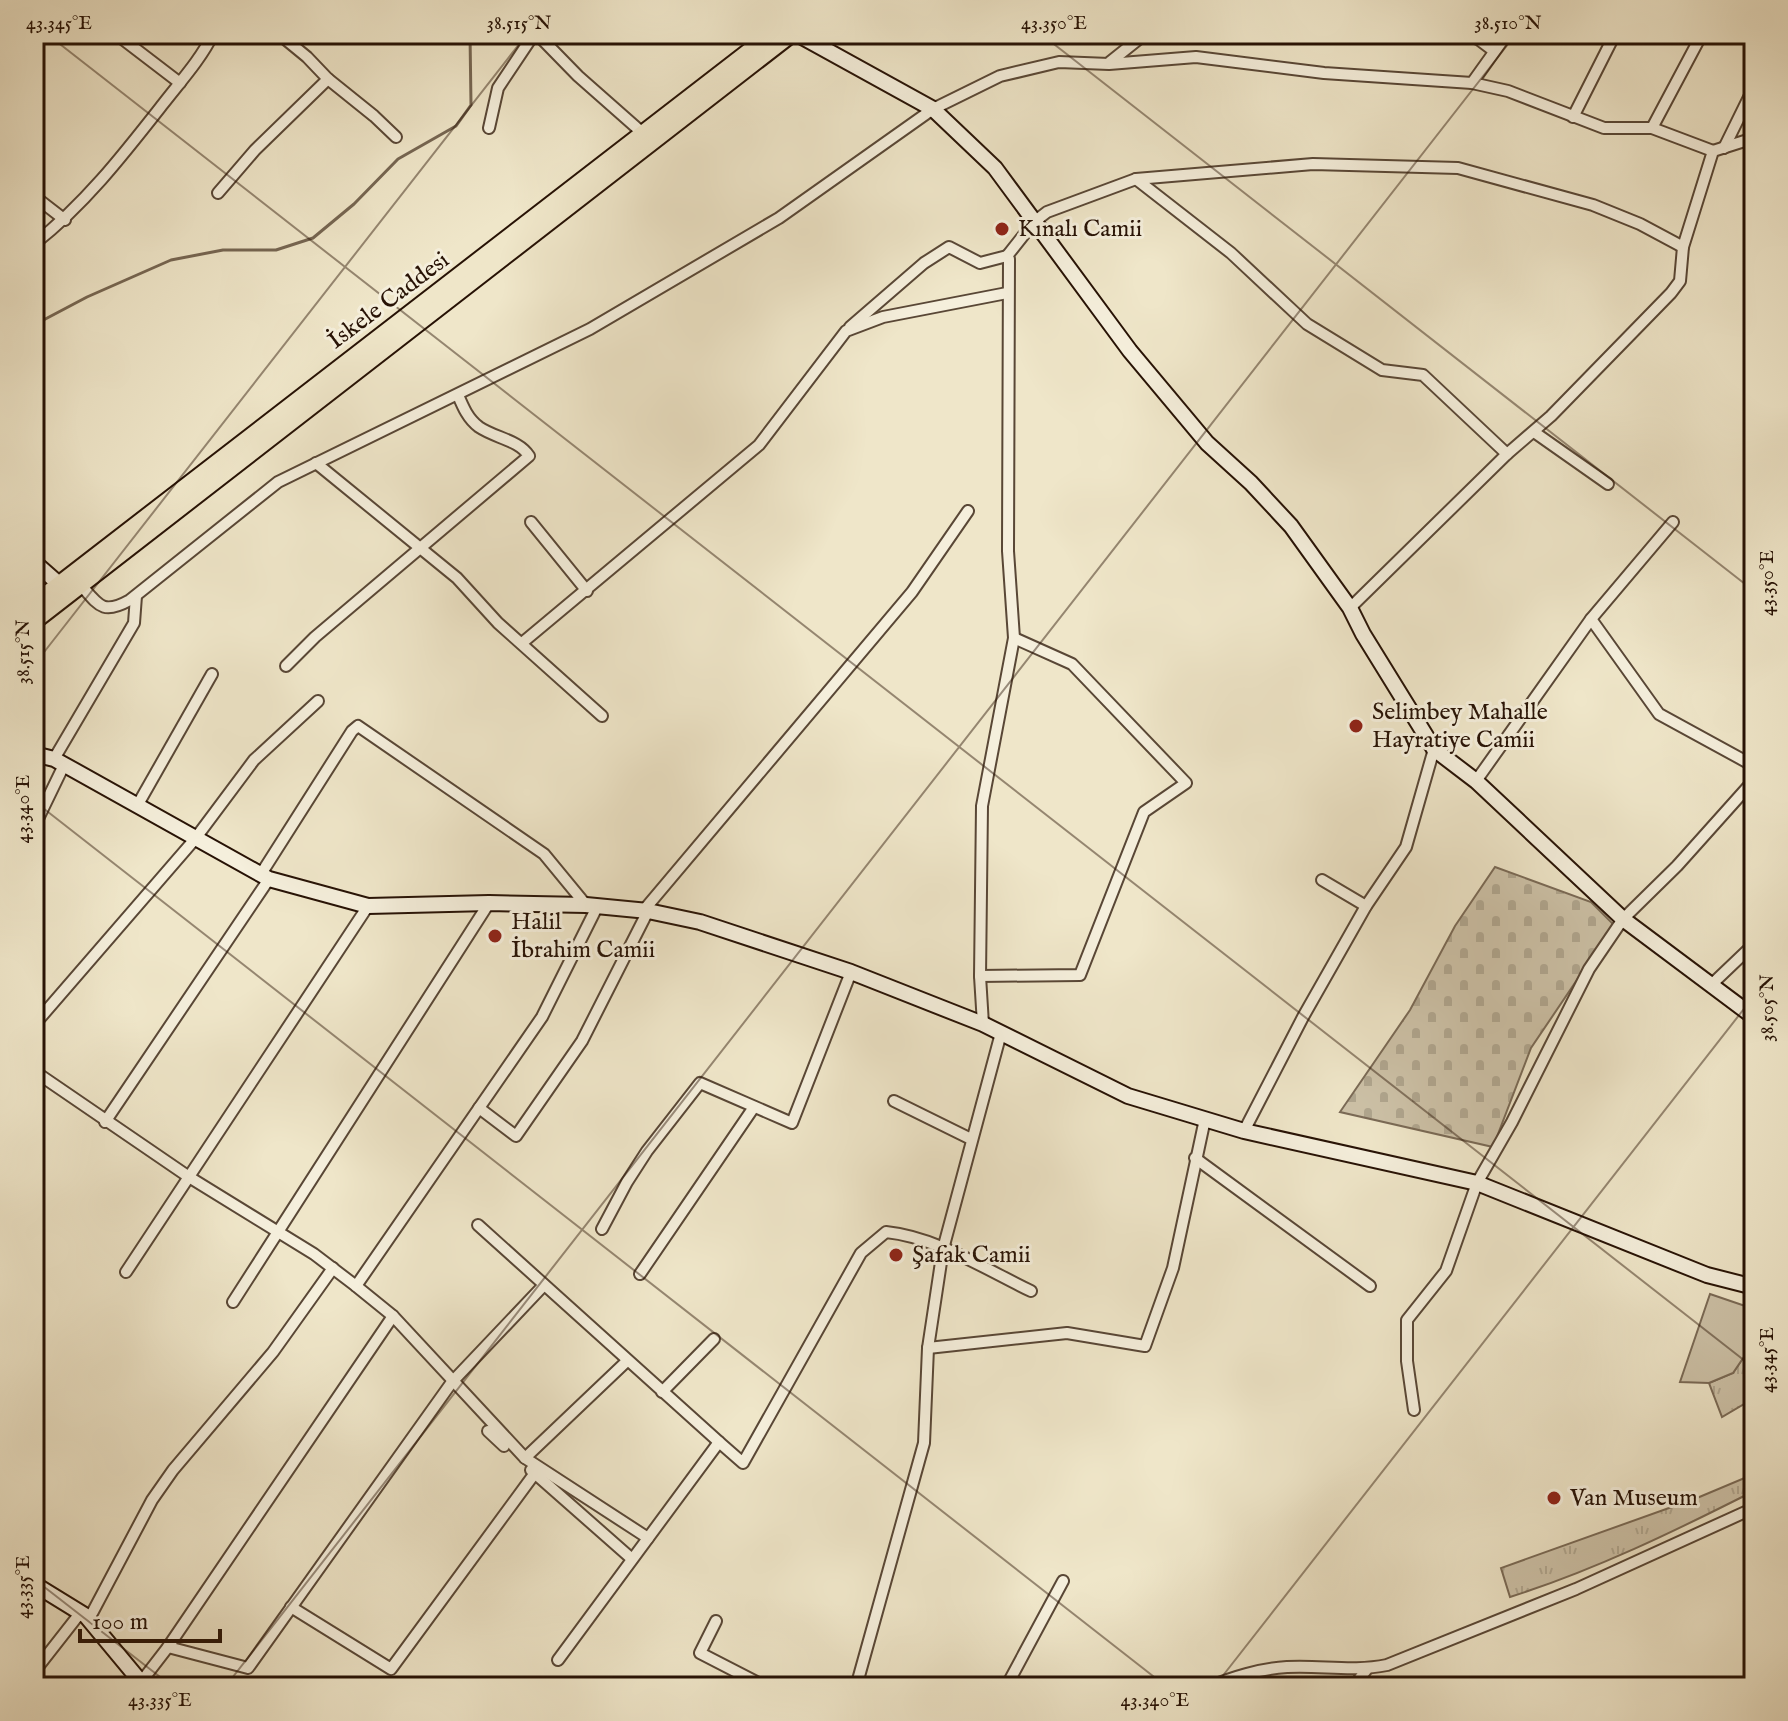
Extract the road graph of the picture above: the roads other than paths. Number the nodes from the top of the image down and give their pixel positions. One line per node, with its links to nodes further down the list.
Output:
1 (116, 34): 15 (street)
2 (213, 34): 15 (street)
3 (279, 34): 14 (street)
4 (536, 34): 20 (street); 23 (street)
5 (772, 34): 23 (main road, İskele Caddesi)
6 (794, 34): 18 (street); 23 (main road)
7 (1145, 34): 13 (street)
8 (1460, 34): 12 (street)
9 (1507, 34): 12 (street)
10 (1615, 34): 19 (street)
11 (1702, 34): 21 (street)
12 (1494, 51): 16 (street)
13 (1109, 64): 16 (street); 18 (street)
14 (328, 79): 22 (street); 27 (street)
15 (180, 83): 29 (street)
16 (1472, 83): 19 (street)
17 (1754, 87): 25 (street)
18 (933, 109): 30 (street); 36 (street)
19 (1573, 117): 21 (street)
20 (489, 128)
21 (1652, 128): 25 (street)
22 (396, 137)
23 (647, 137): 46 (main road, İskele Caddesi)
24 (1754, 138): 25 (street)
25 (1718, 150): 32 (street)
26 (1136, 179): 30 (street); 32 (street); 38 (street)
27 (218, 193)
28 (34, 196): 29 (street)
29 (65, 220): 31 (street)
30 (1034, 222): 33 (street); 50 (street)
31 (34, 244)
32 (1683, 247): 37 (street)
33 (1007, 256): 34 (street); 35 (street)
34 (1007, 293): 35 (street); 53 (street)
35 (846, 331): 47 (street)
36 (458, 395): 39 (street); 44 (street)
37 (1534, 432): 38 (street); 40 (street)
38 (1507, 454): 50 (street)
39 (316, 463): 44 (street); 48 (street)
40 (1608, 484)
41 (968, 511): 74 (street)
42 (531, 522): 47 (street)
43 (1673, 522): 51 (street)
44 (422, 548): 54 (street); 55 (street)
45 (34, 562): 46 (street)
46 (70, 588): 48 (street); 49 (main road, İskele Caddesi); 52 (main road)
47 (587, 591): 54 (street)
48 (136, 596): 61 (street)
49 (34, 604)
50 (1350, 608): 59 (street)
51 (1591, 619): 62 (street); 64 (street)
52 (34, 621)
53 (1014, 638): 78 (street); 78 (street)
54 (522, 643): 58 (street)
55 (286, 666)
56 (212, 674): 65 (street)
57 (318, 701): 67 (street)
58 (602, 716)
59 (1434, 749): 64 (street); 73 (street)
60 (34, 754): 61 (street)
61 (59, 762): 65 (street); 66 (street)
62 (1754, 766)
63 (1754, 780): 75 (street)
64 (1476, 781): 75 (street)
65 (137, 806): 67 (street)
66 (34, 827)
67 (195, 839): 68 (street); 82 (street)
68 (265, 876): 71 (street); 72 (street); 89 (street)
69 (1322, 880): 73 (street)
70 (489, 903): 71 (street); 72 (street); 97 (street)
71 (592, 905): 74 (street); 87 (street)
72 (368, 906): 93 (street)
73 (1366, 906): 90 (street)
74 (646, 911): 77 (street); 87 (street)
75 (1623, 919): 79 (street); 94 (street)
76 (1754, 944): 79 (street)
77 (851, 972): 81 (street); 86 (street)
78 (980, 976): 81 (street)
79 (1711, 985): 80 (street)
80 (1754, 1017)
81 (983, 1024): 83 (street)
82 (34, 1025)
83 (1001, 1033): 88 (street); 91 (street)
84 (34, 1071): 89 (street)
85 (894, 1101): 91 (street)
86 (754, 1107): 96 (street); 101 (street)
87 (479, 1108): 103 (street)
88 (1205, 1119): 90 (street); 92 (street)
89 (105, 1122): 93 (street)
90 (1244, 1131): 94 (street)
91 (971, 1139): 98 (street)
92 (1195, 1158): 104 (street); 110 (street)
93 (189, 1177): 97 (street); 100 (street)
94 (1477, 1183): 105 (street); 114 (street)
95 (478, 1225): 102 (street)
96 (602, 1229)
97 (277, 1233): 99 (street); 107 (street)
98 (943, 1249): 106 (street); 110 (street); 116 (street)
99 (333, 1268): 103 (street); 125 (street)
100 (126, 1272)
101 (640, 1274)
102 (544, 1285): 111 (street); 112 (street)
103 (356, 1286): 108 (street)
104 (1370, 1286)
105 (1754, 1287)
106 (1031, 1291)
107 (233, 1302)
108 (393, 1316): 112 (street); 127 (street)
109 (714, 1339): 113 (street)
110 (928, 1348): 133 (street)
111 (627, 1361): 113 (street); 117 (street)
112 (452, 1382): 117 (street); 124 (street)
113 (662, 1392): 116 (street)
114 (1414, 1410)
115 (488, 1431): 118 (street)
116 (719, 1442): 120 (street)
117 (525, 1458): 120 (street)
118 (535, 1473): 121 (street); 124 (street)
119 (1754, 1508): 129 (street)
120 (648, 1538): 121 (street)
121 (632, 1559): 128 (street)
122 (1063, 1581): 134 (street)
123 (36, 1588): 125 (street)
124 (291, 1607): 127 (street)
125 (85, 1616): 130 (street); 131 (street)
126 (716, 1621): 132 (street)
127 (168, 1647): 131 (street)
128 (558, 1660)
129 (1367, 1669): 135 (street); 136 (street)
130 (34, 1672)
131 (143, 1684)
132 (766, 1687)
133 (856, 1687)
134 (1006, 1687)
135 (1208, 1687)
136 (1353, 1687)

